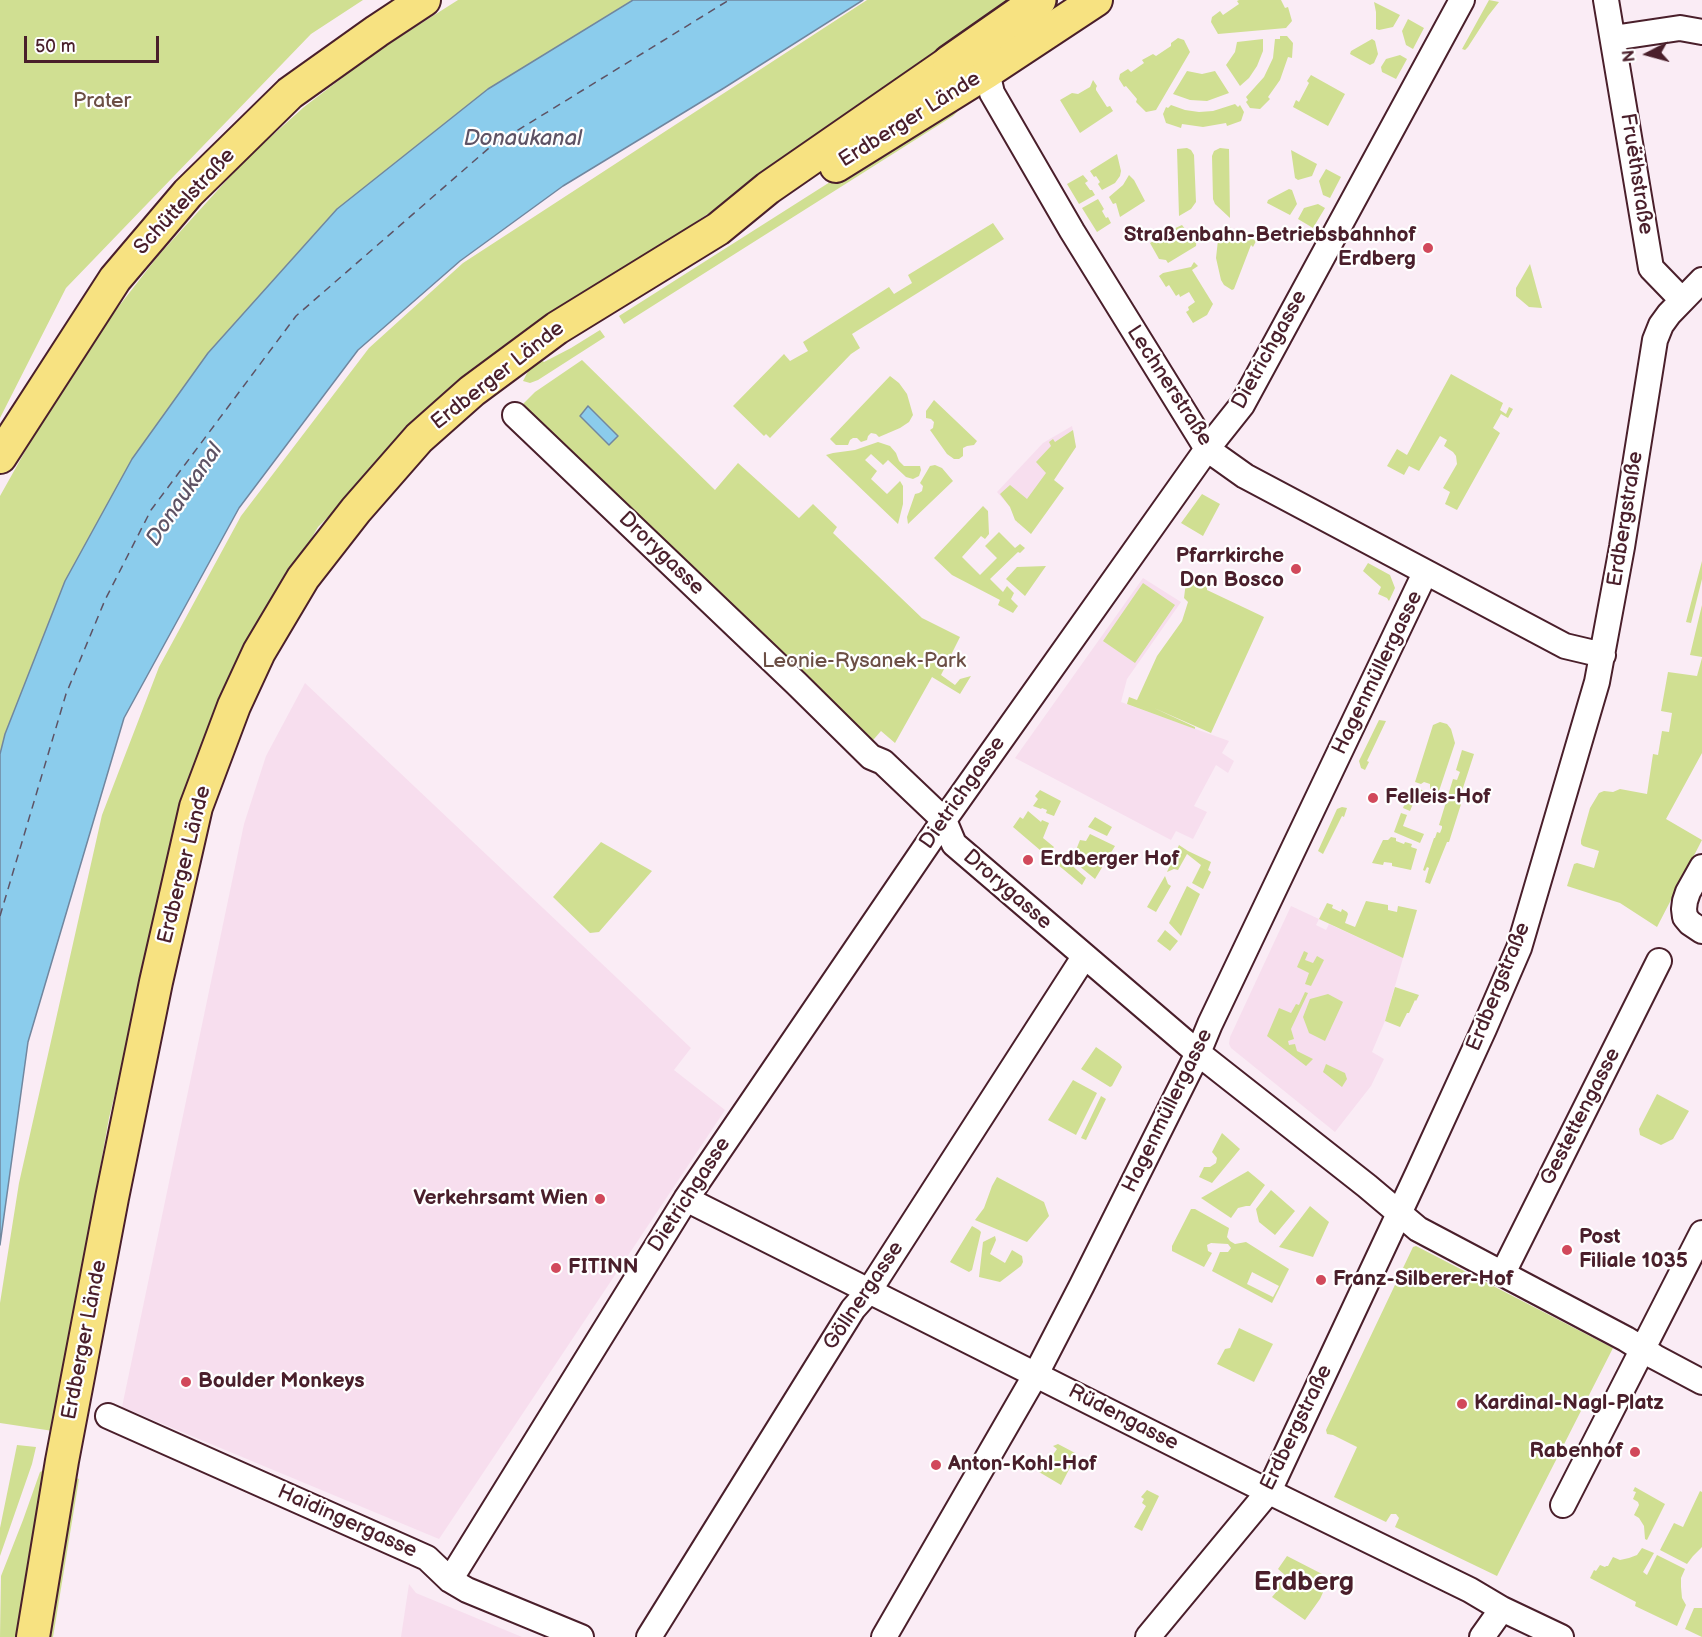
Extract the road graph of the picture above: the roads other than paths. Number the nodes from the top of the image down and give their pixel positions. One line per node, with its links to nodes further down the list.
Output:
1 (424, 0): 16 (main road, Schüttelstraße)
2 (1039, 0): 6 (highway)
3 (1096, 0): 10 (main road, Erdberger Lände)
4 (1462, 0): 15 (street, Dietrichgasse)
5 (1606, 0): 8 (street, Fruëthstraße)
6 (1002, 26): 9 (highway); 10 (street)
7 (1702, 32): 8 (street)
8 (1613, 38): 13 (street, Fruëthstraße)
9 (950, 62): 11 (main road, Erdberger Lände)
10 (987, 72): 11 (main road, Erdberger Lände); 15 (street, Lechnerstraße)
11 (718, 229): 38 (main road, Erdberger Lände)
12 (1702, 280): 13 (street, Erdbergstraße)
13 (1682, 300): 18 (street, Erdbergstraße)
14 (515, 415): 19 (street, Drorygasse)
15 (1207, 448): 17 (street, Lechnerstraße); 19 (street, Dietrichgasse)
16 (0, 457)
17 (1425, 573): 18 (street, Lechnerstraße); 24 (street, Hagenmüllergasse)
18 (1603, 655): 26 (street, Erdbergstraße)
19 (944, 820): 22 (street, Drorygasse); 25 (street, Dietrichgasse)
20 (1702, 867): 21 (street)
21 (1702, 931)
22 (1084, 957): 24 (street, Drorygasse); 29 (street, Göllnergasse)
23 (1659, 962): 28 (street, Gestettengasse)
24 (1198, 1053): 26 (street, Drorygasse); 31 (street, Hagenmüllergasse)
25 (686, 1199): 29 (street, Rüdengasse); 36 (street, Dietrichgasse)
26 (1399, 1214): 28 (street); 34 (street, Erdbergstraße)
27 (1702, 1233): 30 (street)
28 (1503, 1273): 30 (street)
29 (870, 1291): 31 (street, Rüdengasse); 40 (street, Göllnergasse)
30 (1642, 1349): 32 (street); 35 (street)
31 (1036, 1374): 34 (street, Rüdengasse); 41 (street, Hagenmüllergasse)
32 (1702, 1382)
33 (108, 1416): 36 (street, Haidingergasse)
34 (1269, 1491): 37 (street, Rüdengasse); 42 (street, Erdbergstraße)
35 (1563, 1505)
36 (450, 1580): 39 (street, Haidingergasse)
37 (1502, 1610): 43 (street); 44 (street, Rüdengasse)
38 (33, 1637)
39 (580, 1637)
40 (649, 1637)
41 (884, 1637)
42 (1148, 1637)
43 (1482, 1637)
44 (1561, 1637)

